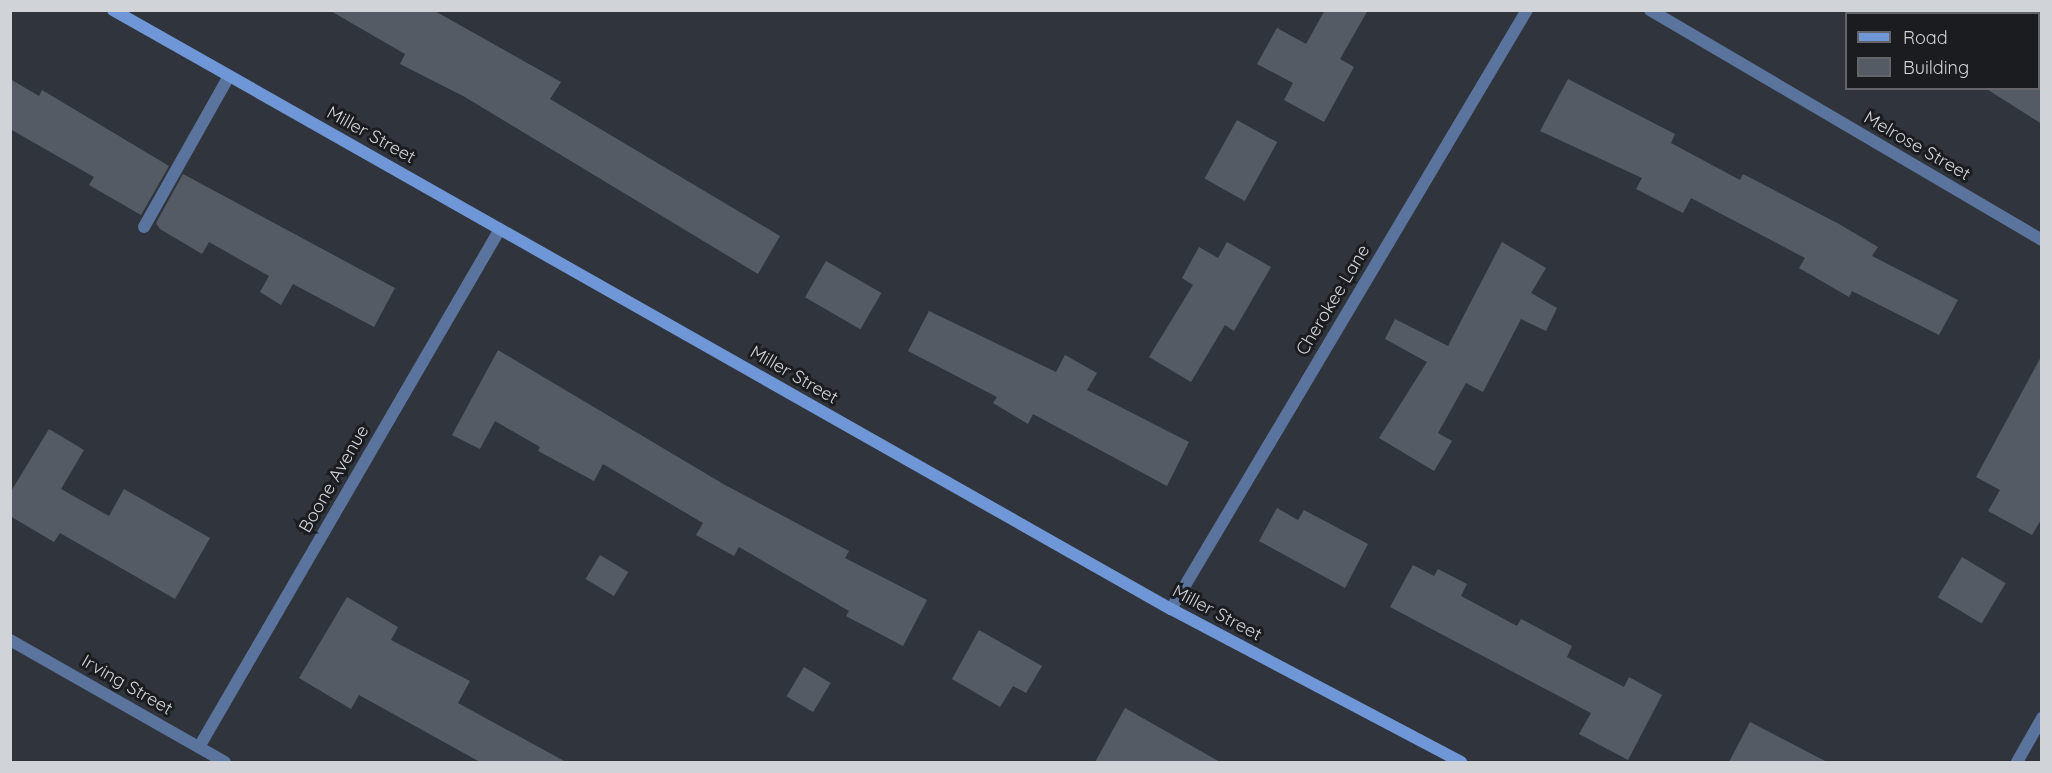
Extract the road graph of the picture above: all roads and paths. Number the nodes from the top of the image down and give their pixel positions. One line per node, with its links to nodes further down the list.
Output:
1 (113, 10): 4 (main road, Miller Street)
2 (1527, 10): 8 (street, Cherokee Lane)
3 (1650, 10): 7 (street, Melrose Street)
4 (229, 76): 5 (street); 6 (main road, Miller Street)
5 (144, 227)
6 (500, 229): 8 (main road, Miller Street); 11 (street, Boone Avenue)
7 (2042, 240)
8 (1171, 609): 13 (main road, Miller Street)
9 (10, 640): 11 (street, Irving Street)
10 (2042, 718): 14 (street)
11 (199, 747): 12 (street, Irving Street)
12 (225, 762)
13 (1461, 762)
14 (2017, 762)

